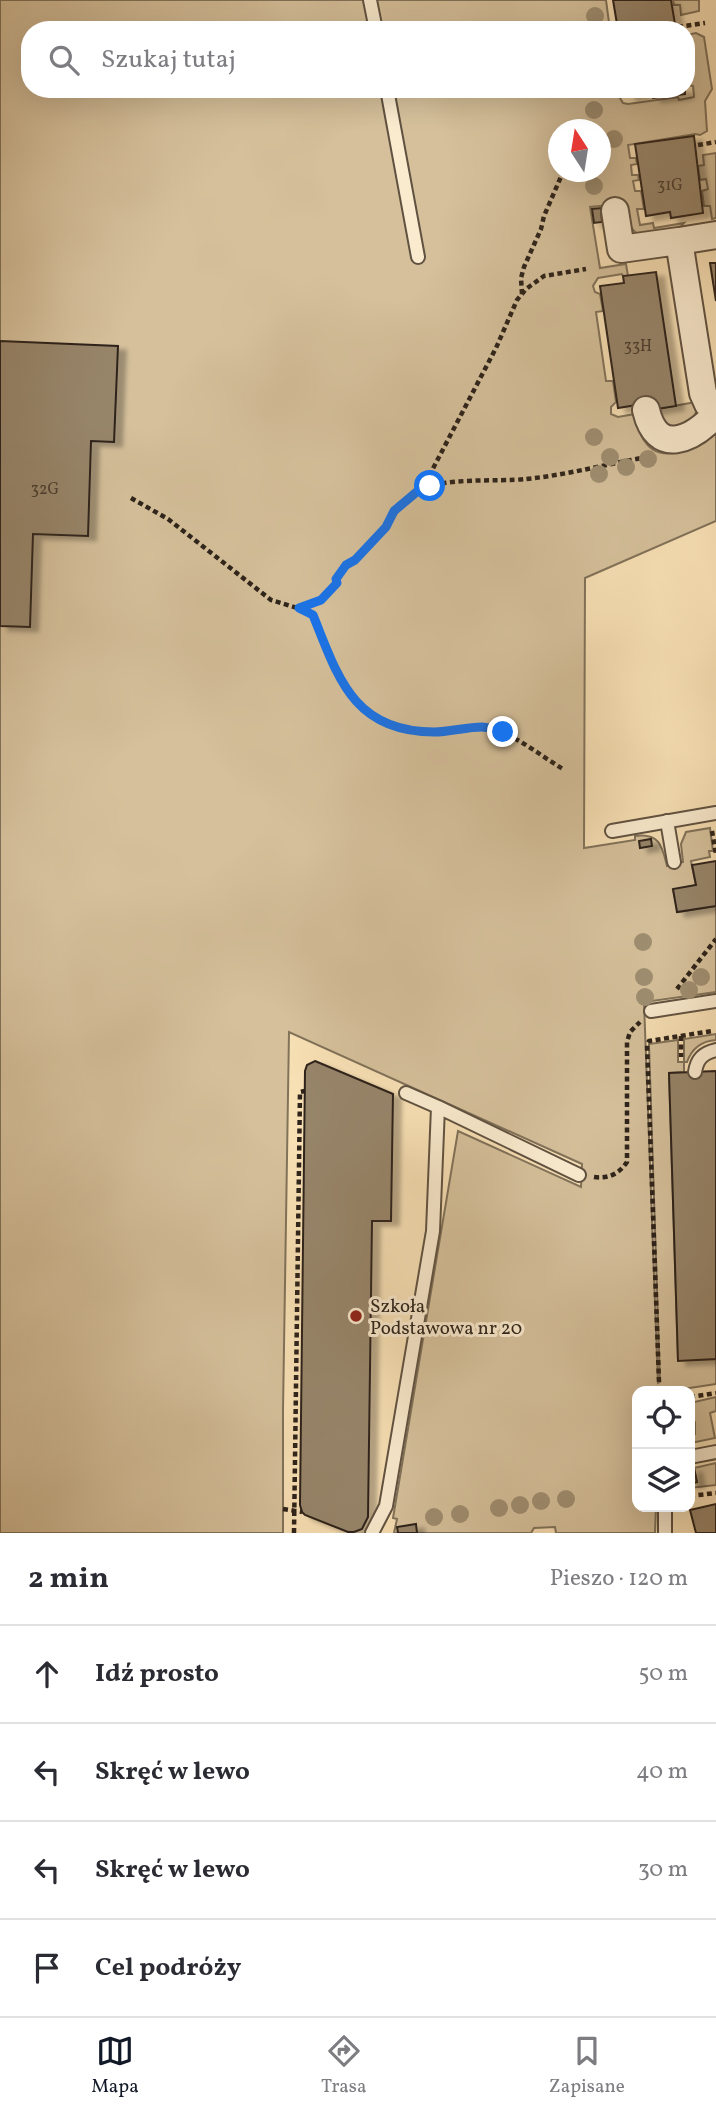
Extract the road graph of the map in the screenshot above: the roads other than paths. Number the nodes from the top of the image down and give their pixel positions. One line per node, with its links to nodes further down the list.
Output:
1 (370, 0): 2 (lane)
2 (374, 21)
3 (389, 98): 7 (lane)
4 (615, 211): 6 (street)
5 (716, 235): 6 (street)
6 (679, 241): 9 (street)
7 (418, 257)
8 (646, 410): 9 (street)
9 (716, 413)
10 (716, 813): 11 (lane)
11 (667, 821): 12 (lane); 13 (lane)
12 (612, 831)
13 (674, 862)
14 (716, 1001): 15 (lane)
15 (650, 1011)
16 (716, 1050): 17 (lane)
17 (695, 1072)
18 (406, 1093): 19 (lane)
19 (439, 1107): 20 (lane); 24 (lane)
20 (579, 1175)
21 (716, 1452): 22 (lane)
22 (695, 1456)
23 (665, 1512): 25 (lane)
24 (372, 1533)
25 (665, 1533)

